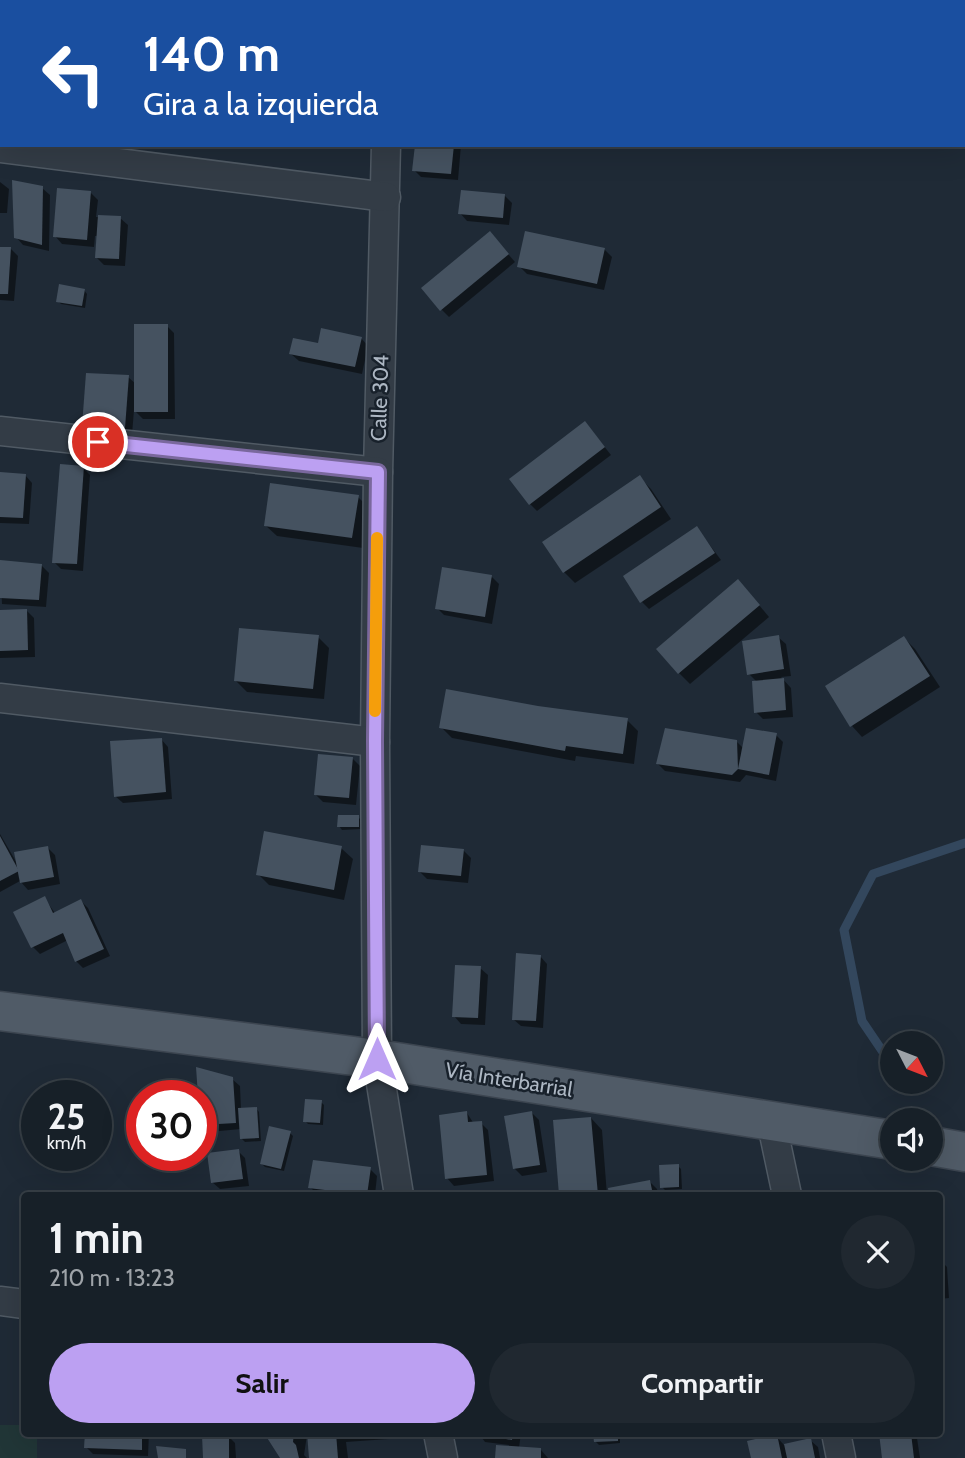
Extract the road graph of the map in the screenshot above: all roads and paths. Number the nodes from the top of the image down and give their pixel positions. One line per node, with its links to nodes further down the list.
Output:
1 (386, 147): 3 (street, Calle 304)
2 (0, 148): 3 (street)
3 (386, 197): 5 (street, Calle 304)
4 (0, 431): 5 (street)
5 (378, 472): 7 (street, Calle 304)
6 (0, 698): 7 (street)
7 (375, 741): 9 (street, Calle 304)
8 (0, 1011): 9 (main road, Vía Interbarrial)
9 (377, 1059): 10 (main road, Vía Interbarrial); 14 (street, Calle 304)
10 (771, 1120): 11 (main road, Vía Interbarrial); 15 (street)
11 (880, 1138)
12 (943, 1148): 13 (main road)
13 (965, 1152)
14 (399, 1192)
15 (786, 1192)
16 (0, 1301): 17 (street)
17 (21, 1304)
18 (439, 1437): 20 (street)
19 (837, 1437): 21 (street)
20 (443, 1458)
21 (841, 1458)

